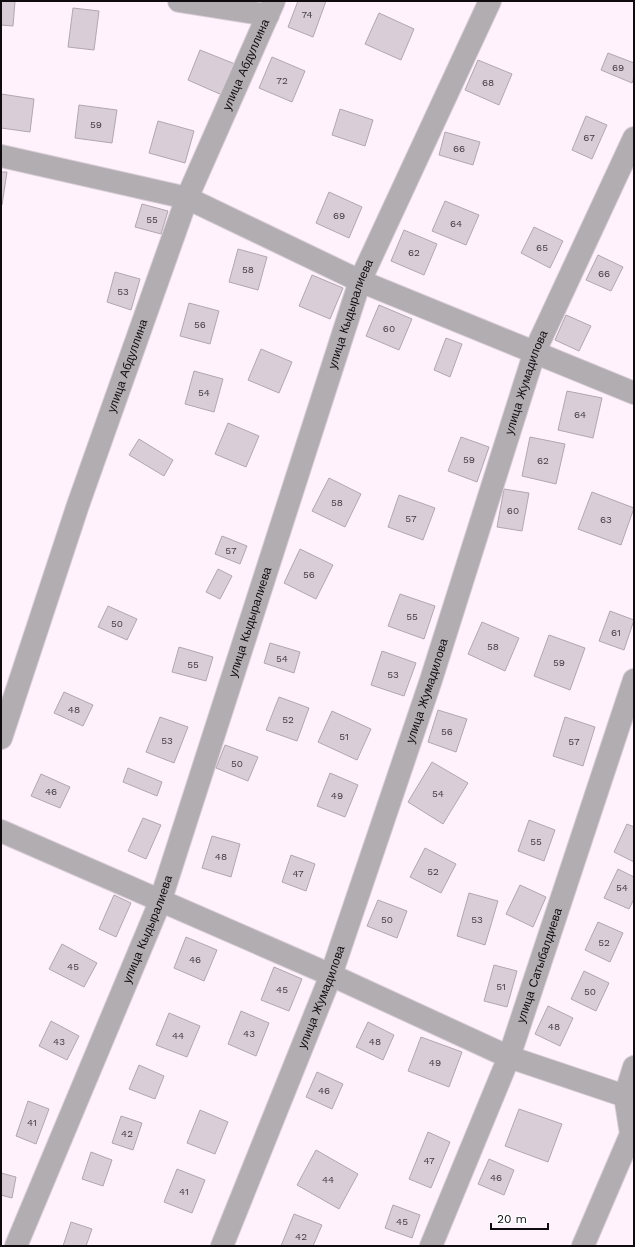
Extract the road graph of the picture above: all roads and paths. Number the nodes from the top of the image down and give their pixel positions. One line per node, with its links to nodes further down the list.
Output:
1 (180, 1): 3 (street)
2 (490, 1): 7 (street, улица Кыдыралиева)
3 (271, 8): 6 (street, улица Абдуллина)
4 (634, 138): 8 (street, улица Жумадилова)
5 (1, 156): 6 (street)
6 (187, 198): 7 (street); 11 (street, улица Абдуллина)
7 (360, 281): 8 (street); 13 (street, улица Кыдыралиева)
8 (535, 351): 9 (street); 14 (street, улица Жумадилова)
9 (634, 392)
10 (634, 680): 15 (street, улица Сатыбалдиева)
11 (1, 738)
12 (1, 832): 13 (street)
13 (160, 902): 14 (street); 18 (street, улица Кыдыралиева)
14 (331, 975): 15 (street); 19 (street, улица Жумадилова)
15 (509, 1057): 17 (street); 20 (street, улица Сатыбалдиева)
16 (634, 1067): 17 (street)
17 (625, 1096): 21 (street)
18 (16, 1246)
19 (222, 1246)
20 (431, 1246)
21 (583, 1246)

